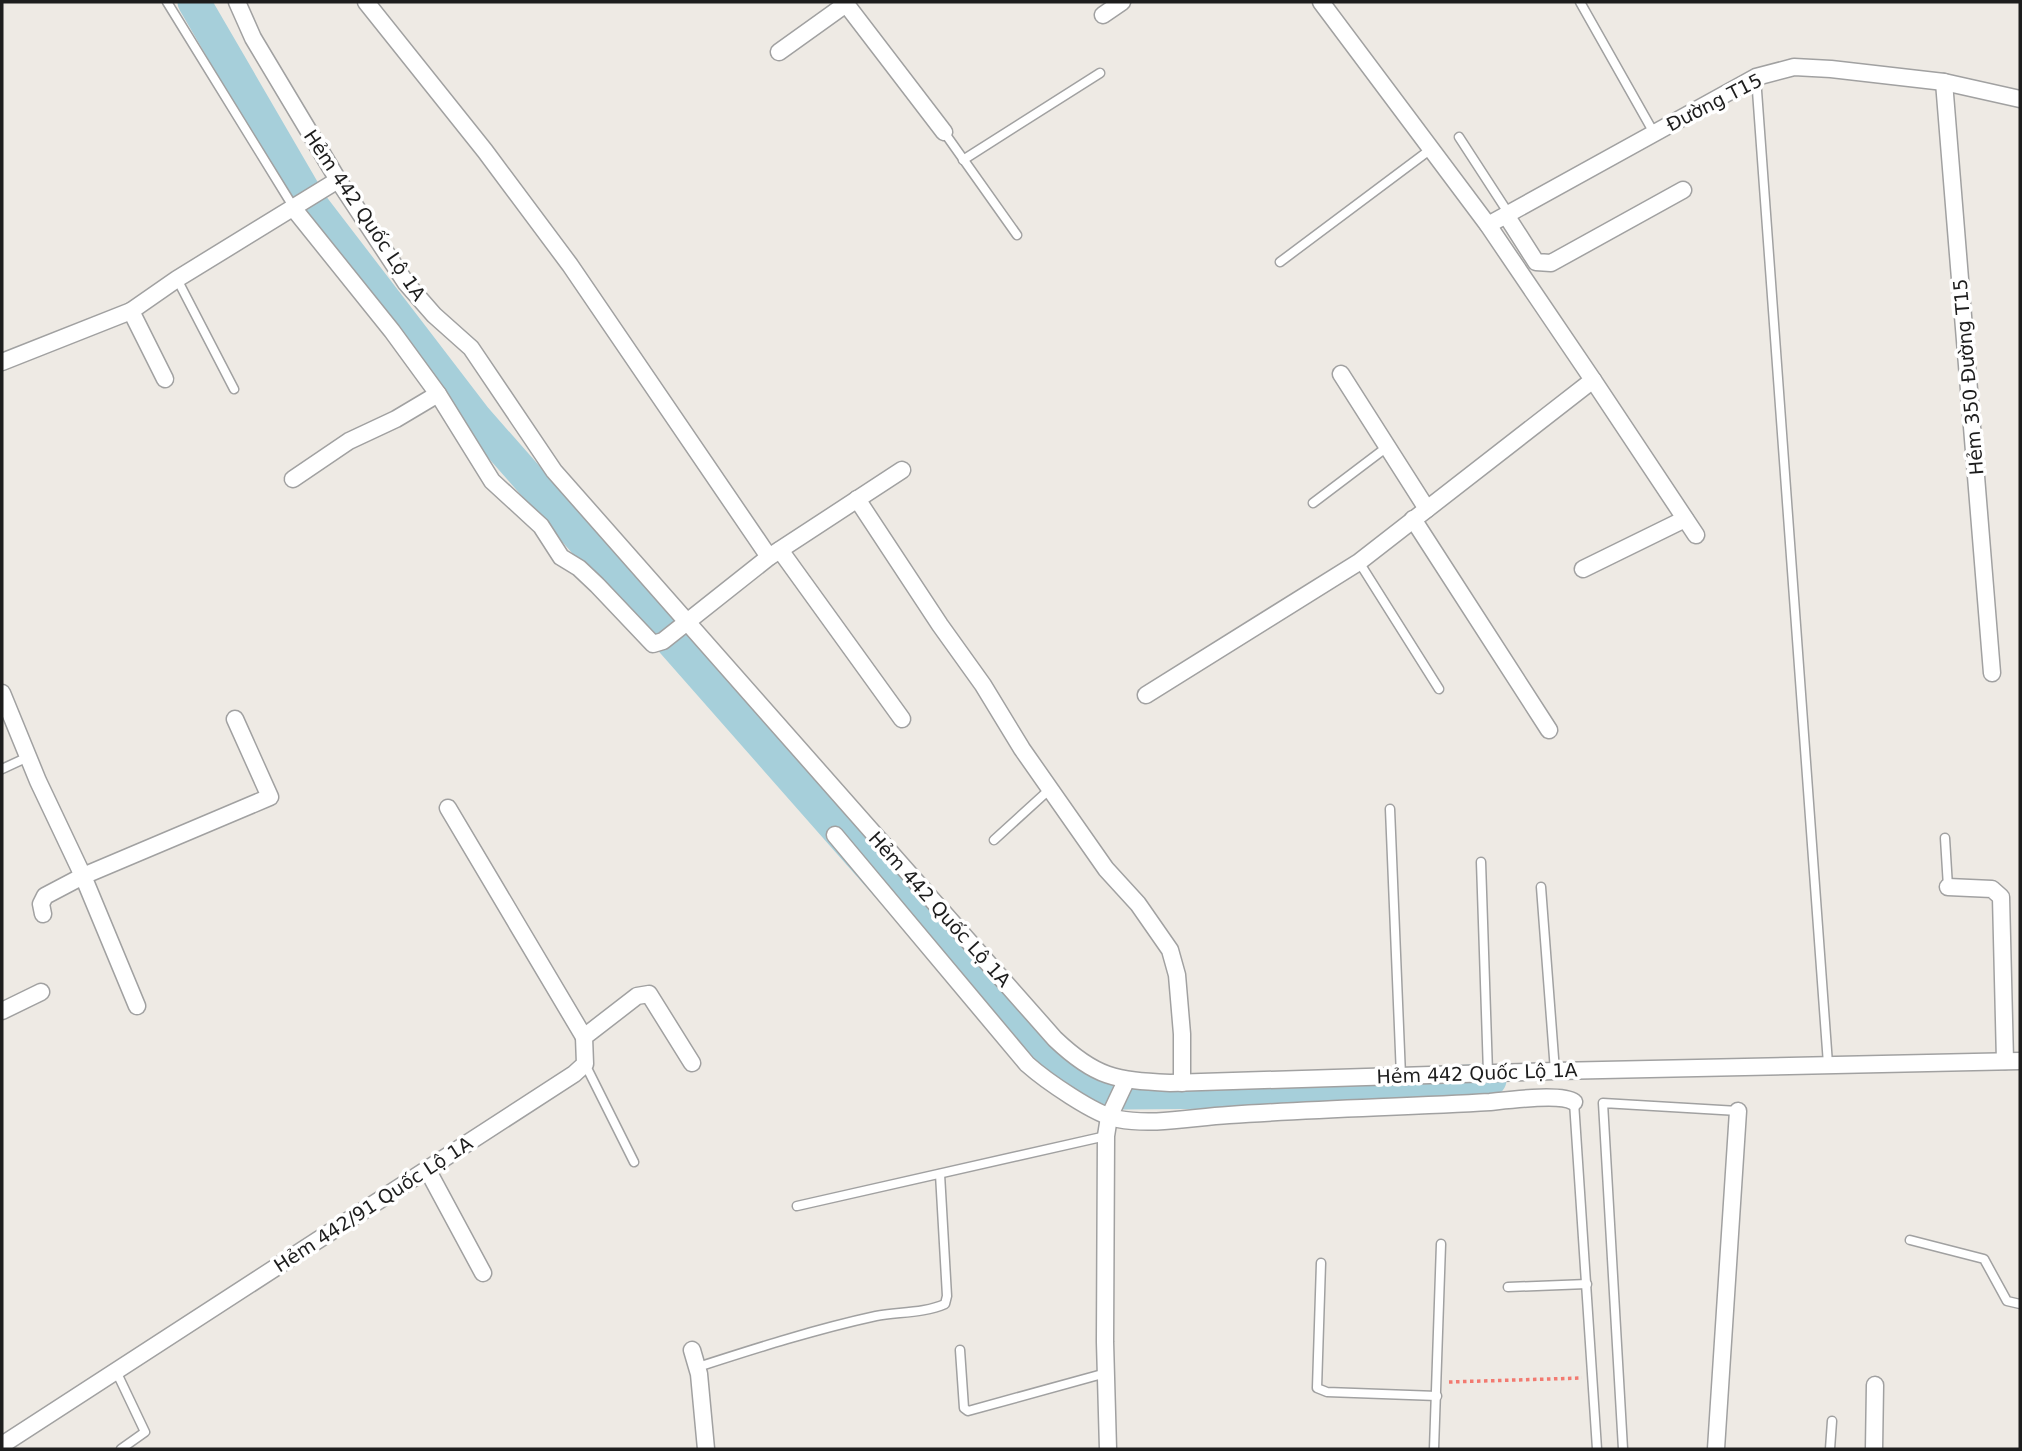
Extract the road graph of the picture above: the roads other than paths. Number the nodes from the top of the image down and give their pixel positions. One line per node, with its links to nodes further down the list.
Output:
1 (167, 2): 21 (lane)
2 (237, 2): 19 (street, Hẻm 442 Quốc Lộ 1A)
3 (366, 2): 43 (street)
4 (1122, 2): 8 (street)
5 (1321, 2): 17 (street)
6 (1580, 2): 15 (lane)
7 (847, 3): 9 (street); 14 (street)
8 (1103, 15)
9 (779, 52)
10 (1100, 73): 18 (lane)
11 (1756, 77): 12 (street, Đường T15); 15 (street, Đường T15); 73 (lane)
12 (1944, 82): 13 (street, Đường T15); 47 (street, Hẻm 350 Đường T15)
13 (2020, 99)
14 (944, 132): 18 (lane)
15 (1654, 133): 22 (street, Đường T15)
16 (1459, 137): 22 (lane)
17 (1431, 149): 23 (street); 25 (lane)
18 (963, 160): 24 (lane)
19 (333, 184): 21 (street); 46 (street, Hẻm 442 Quốc Lộ 1A)
20 (1683, 190): 22 (street)
21 (298, 206): 26 (street); 33 (street)
22 (1508, 214): 23 (street, Đường T15)
23 (1488, 225): 31 (street)
24 (1017, 235)
25 (1280, 262)
26 (177, 279): 27 (street); 32 (lane)
27 (131, 312): 28 (street); 30 (street)
28 (2, 362)
29 (1341, 374): 34 (street)
30 (165, 380)
31 (1593, 380): 39 (street); 41 (street)
32 (234, 389)
33 (438, 394): 36 (street); 46 (street)
34 (1387, 447): 38 (lane); 39 (street)
35 (902, 470): 37 (street)
36 (293, 479)
37 (857, 499): 43 (street); 56 (street)
38 (1312, 503)
39 (1427, 509): 40 (street)
40 (1413, 519): 44 (street); 53 (street)
41 (1685, 519): 42 (street); 45 (street)
42 (1696, 535)
43 (774, 553): 46 (street); 52 (street)
44 (1359, 562): 48 (lane); 50 (street)
45 (1583, 569)
46 (684, 625): 79 (street, Hẻm 442 Quốc Lộ 1A)
47 (1992, 673)
48 (1439, 690)
49 (2, 692): 54 (street)
50 (1146, 695)
51 (235, 719): 63 (street)
52 (902, 719)
53 (1549, 730)
54 (28, 757): 55 (lane); 63 (street)
55 (2, 769)
56 (1050, 789): 61 (lane); 78 (street)
57 (448, 808): 70 (street)
58 (1390, 809): 77 (lane)
59 (835, 835): 82 (street)
60 (1944, 838): 65 (lane)
61 (994, 841)
62 (1481, 862): 76 (lane)
63 (83, 876): 66 (street); 68 (street)
64 (1541, 887): 75 (lane)
65 (1948, 887): 71 (street)
66 (43, 915)
67 (41, 992): 69 (street)
68 (137, 1006)
69 (2, 1011)
70 (584, 1037): 72 (street); 74 (street)
71 (2012, 1061): 73 (street, Hẻm 442 Quốc Lộ 1A)
72 (692, 1063)
73 (1828, 1064): 75 (street, Hẻm 442 Quốc Lộ 1A)
74 (585, 1065): 84 (lane); 85 (street, Hẻm 442/91 Quốc Lộ 1A)
75 (1555, 1071): 76 (street, Hẻm 442 Quốc Lộ 1A)
76 (1488, 1073): 77 (street, Hẻm 442 Quốc Lộ 1A)
77 (1401, 1076): 78 (street, Hẻm 442 Quốc Lộ 1A)
78 (1182, 1083): 79 (street, Hẻm 442 Quốc Lộ 1A)
79 (1122, 1089): 82 (street)
80 (1574, 1102): 82 (street); 92 (lane)
81 (1738, 1111): 109 (lane); 110 (street)
82 (1109, 1117): 83 (street)
83 (1106, 1136): 86 (lane); 99 (street)
84 (634, 1162)
85 (427, 1169): 91 (street); 98 (street, Hẻm 442/91 Quốc Lộ 1A)
86 (940, 1174): 87 (lane); 97 (lane)
87 (797, 1206)
88 (1910, 1240): 94 (lane)
89 (1441, 1244): 101 (lane)
90 (1321, 1264): 101 (lane)
91 (483, 1273)
92 (1587, 1284): 93 (lane); 108 (lane)
93 (1508, 1287)
94 (2020, 1304)
95 (692, 1350): 97 (street)
96 (960, 1350): 99 (lane)
97 (698, 1367): 105 (street)
98 (116, 1371): 103 (street, Hẻm 442/91 Quốc Lộ 1A); 104 (lane)
99 (1105, 1373): 106 (street)
100 (1875, 1385): 112 (street)
101 (1437, 1396): 107 (lane)
102 (1832, 1421): 111 (lane)
103 (2, 1445)
104 (121, 1449)
105 (706, 1449)
106 (1108, 1449)
107 (1434, 1449)
108 (1597, 1449)
109 (1623, 1449)
110 (1716, 1449)
111 (1830, 1449)
112 (1874, 1449)

